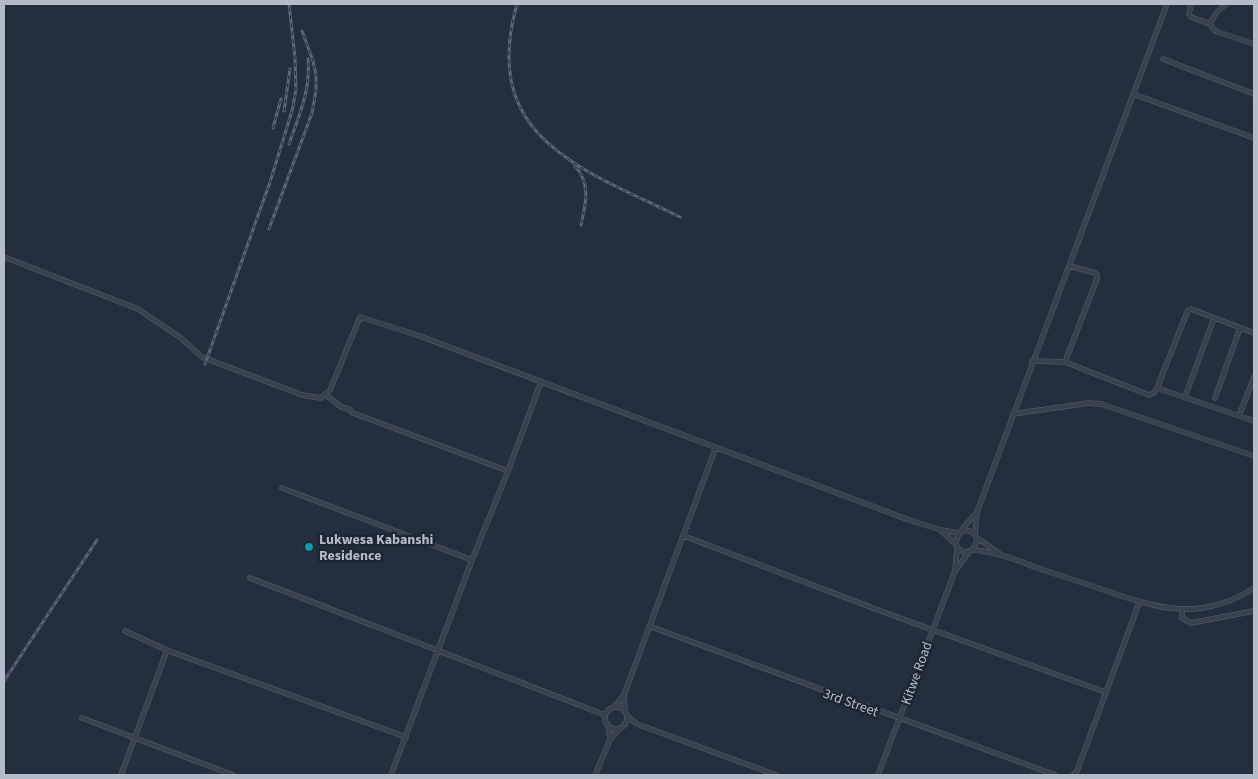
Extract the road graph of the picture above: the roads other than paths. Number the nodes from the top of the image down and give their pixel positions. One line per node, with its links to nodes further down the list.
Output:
1 (1167, 4): 8 (street)
2 (1191, 4): 5 (street)
3 (1216, 4): 4 (street)
4 (1224, 5): 5 (street)
5 (1210, 24): 6 (street)
6 (1254, 44)
7 (1163, 58): 9 (street)
8 (1133, 94): 10 (street); 12 (street)
9 (1254, 94)
10 (1254, 138)
11 (4, 257): 22 (street)
12 (1070, 266): 16 (street); 17 (street)
13 (1214, 318): 14 (street); 21 (street); 23 (street)
14 (1240, 328): 15 (street); 24 (street)
15 (1254, 333)
16 (1032, 361): 17 (street); 25 (street)
17 (1065, 362): 21 (street)
18 (1254, 377): 20 (street)
19 (541, 382): 22 (street); 28 (street); 30 (street)
20 (1252, 387): 26 (street)
21 (1157, 388): 23 (street)
22 (326, 395): 30 (street)
23 (1185, 398): 26 (street)
24 (1215, 398)
25 (1013, 414): 29 (street); 32 (street)
26 (1239, 416): 27 (street)
27 (1254, 421)
28 (716, 447): 33 (street); 35 (street)
29 (1254, 456)
30 (508, 472): 40 (street)
31 (282, 488): 40 (street)
32 (977, 512): 34 (street); 36 (street)
33 (941, 530): 34 (street); 37 (street)
34 (960, 532): 36 (street); 37 (street)
35 (684, 536): 47 (street); 48 (street)
36 (976, 537): 38 (street); 39 (street)
37 (957, 545): 38 (street); 41 (street, Kitwe Road)
38 (970, 551): 39 (street); 41 (street, Kitwe Road)
39 (1000, 554): 44 (street)
40 (472, 560): 51 (street)
41 (955, 571): 48 (street, Kitwe Road)
42 (250, 578): 51 (street)
43 (1254, 588): 45 (street)
44 (1139, 603): 45 (street); 52 (street)
45 (1182, 609): 46 (street)
46 (1254, 612)
47 (649, 626): 53 (street); 58 (street, 3rd Street)
48 (932, 630): 52 (street); 58 (street, Kitwe Road)
49 (126, 631): 50 (street)
50 (169, 651): 62 (street); 63 (street)
51 (439, 652): 56 (street); 62 (street)
52 (1105, 692): 72 (street)
53 (624, 695): 54 (street); 55 (street)
54 (614, 706): 55 (street); 56 (street)
55 (626, 713): 59 (street); 61 (street)
56 (605, 715): 60 (street)
57 (82, 718): 63 (street)
58 (899, 719): 70 (street, Kitwe Road); 71 (street, 3rd Street)
59 (637, 724): 61 (street); 69 (street)
60 (608, 725): 61 (street); 64 (street)
61 (621, 728): 64 (street)
62 (406, 737): 67 (street)
63 (135, 738): 65 (street); 66 (street)
64 (610, 740): 68 (street)
65 (121, 775)
66 (233, 775)
67 (391, 775)
68 (595, 775)
69 (776, 775)
70 (878, 775)
71 (1055, 775)
72 (1073, 775)

